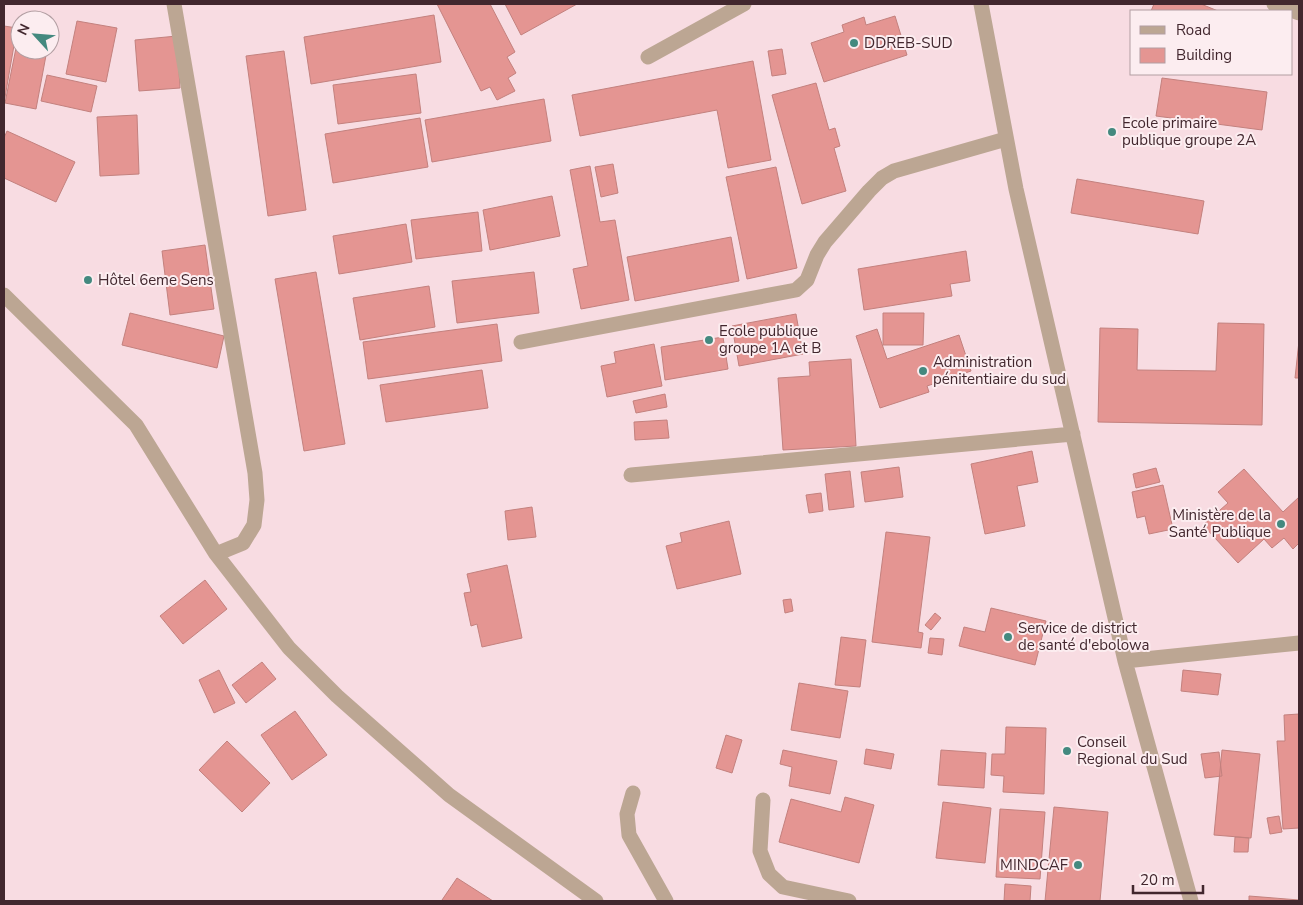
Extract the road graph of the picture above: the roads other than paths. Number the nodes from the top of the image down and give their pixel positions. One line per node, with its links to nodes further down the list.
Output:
1 (174, 4): 12 (street)
2 (744, 4): 6 (street)
3 (982, 4): 7 (street)
4 (1274, 4): 5 (street)
5 (1291, 10)
6 (648, 57)
7 (1006, 139): 9 (street); 10 (street)
8 (4, 295): 12 (street)
9 (521, 342)
10 (1073, 434): 11 (street); 14 (street)
11 (631, 475)
12 (216, 554): 17 (street)
13 (1299, 643): 14 (street)
14 (1125, 661): 20 (street)
15 (633, 793): 18 (street)
16 (763, 800): 19 (street)
17 (596, 901)
18 (666, 901)
19 (849, 901)
20 (1191, 901)

